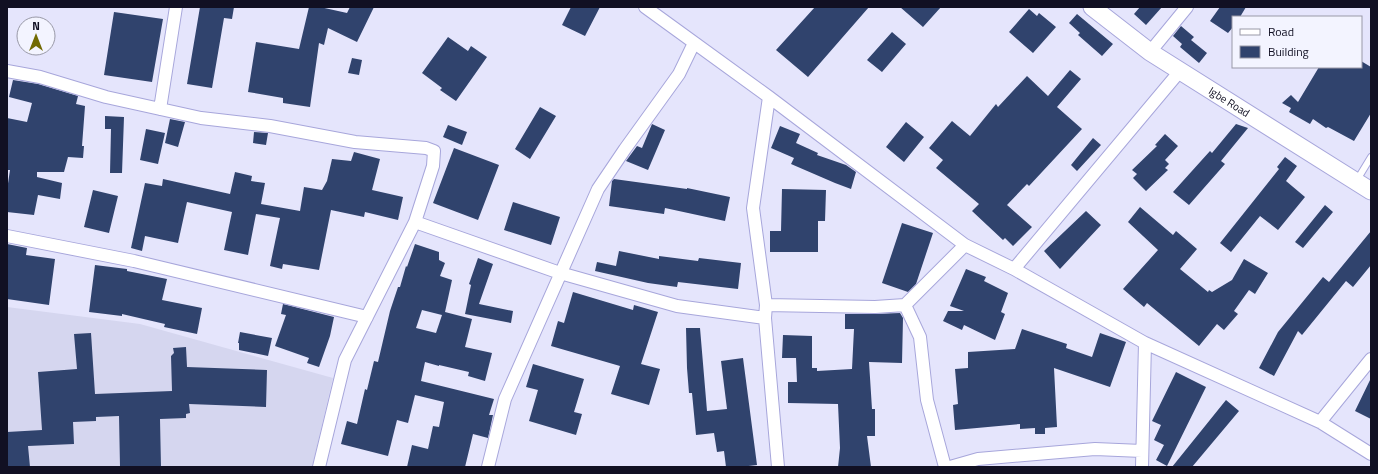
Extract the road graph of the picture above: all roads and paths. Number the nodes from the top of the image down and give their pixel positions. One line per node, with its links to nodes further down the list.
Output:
1 (176, 7): 10 (street)
2 (645, 7): 5 (street)
3 (1092, 7): 6 (street, Igbe Road)
4 (1187, 7): 6 (street)
5 (694, 43): 9 (street); 18 (street)
6 (1150, 52): 8 (street, Igbe Road)
7 (7, 71): 10 (street)
8 (1180, 71): 12 (street, Igbe Road); 17 (street)
9 (769, 97): 16 (street); 19 (street)
10 (160, 109): 14 (street)
11 (1371, 157): 12 (lane)
12 (1356, 182): 13 (street, Igbe Road)
13 (1371, 191)
14 (415, 222): 18 (street); 21 (street)
15 (7, 236): 21 (street)
16 (965, 245): 17 (street); 20 (street)
17 (1014, 269): 23 (street)
18 (560, 273): 22 (street); 29 (street)
19 (766, 304): 20 (street); 22 (street)
20 (905, 305): 31 (street)
21 (367, 317): 28 (street)
22 (765, 318): 30 (street)
23 (1145, 343): 25 (street); 26 (street)
24 (1371, 359): 25 (street)
25 (1320, 422): 27 (street)
26 (1142, 451): 32 (street); 33 (street)
27 (1371, 454)
28 (319, 467)
29 (489, 467)
30 (778, 467)
31 (945, 467)
32 (950, 467)
33 (1142, 467)

